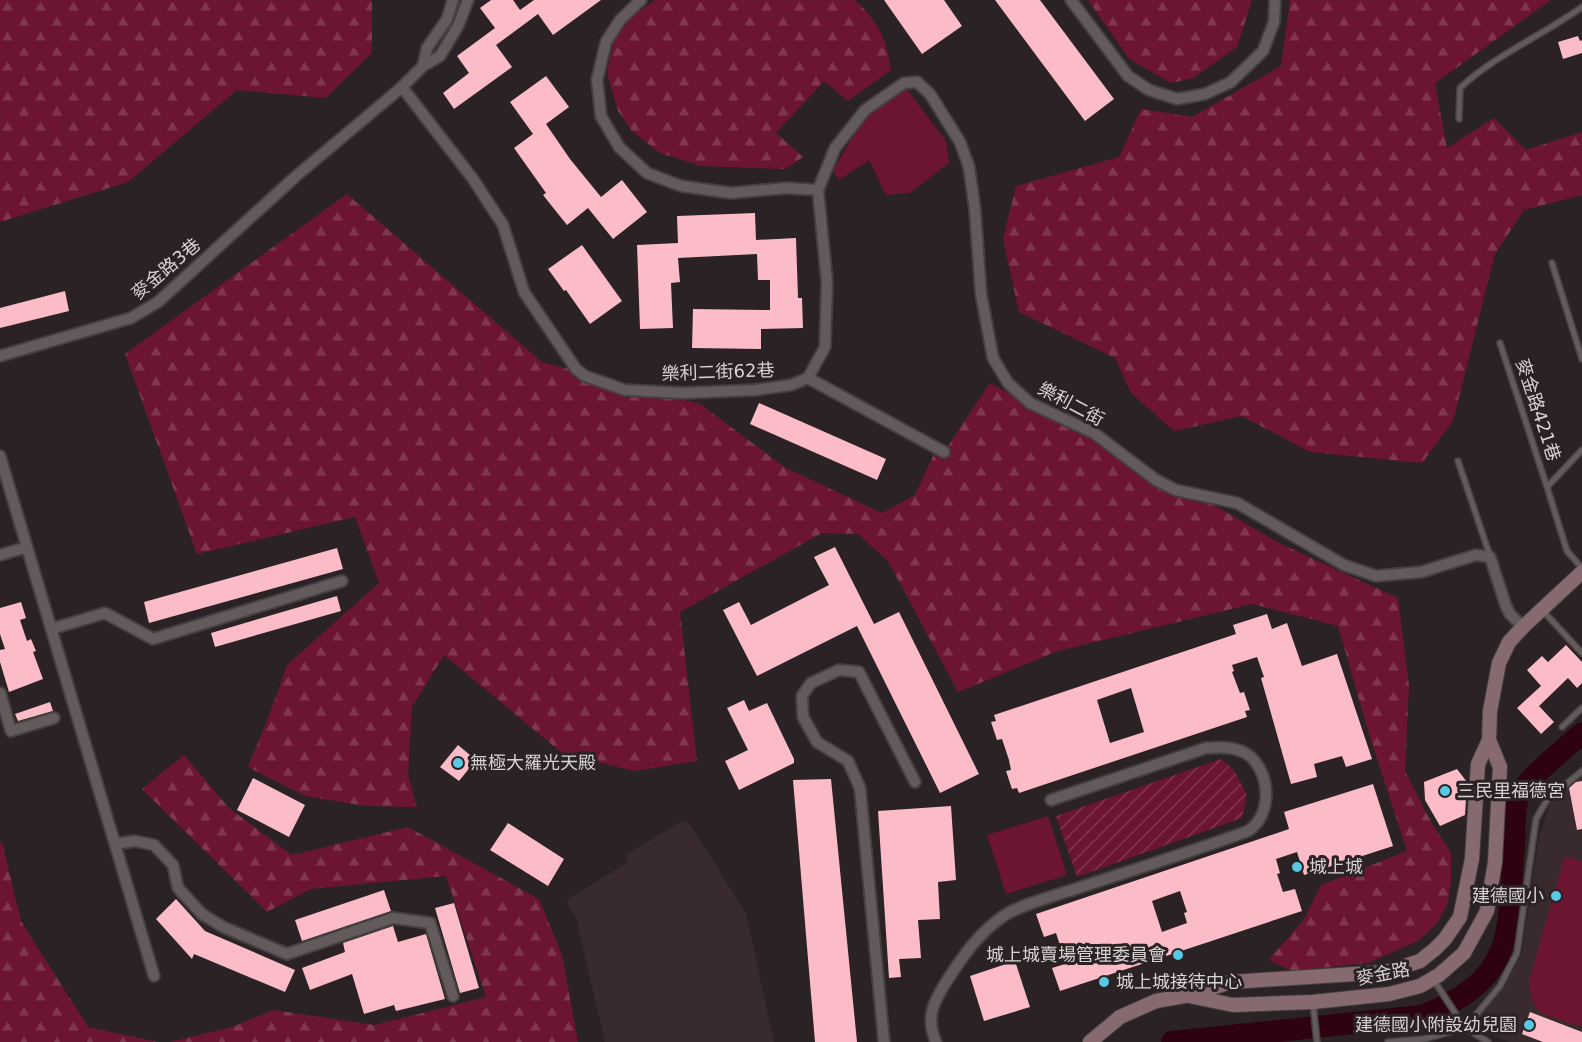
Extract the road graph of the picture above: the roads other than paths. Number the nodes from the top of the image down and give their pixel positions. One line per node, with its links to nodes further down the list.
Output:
1 (453, 0): 7 (street)
2 (468, 0): 7 (street)
3 (641, 0): 10 (street)
4 (1071, 0): 5 (street)
5 (1275, 0)
6 (1582, 7): 9 (lane)
7 (423, 66): 8 (street)
8 (402, 87): 13 (street, 麥金路3巷); 15 (street, 樂利二街62巷)
9 (1459, 119)
10 (818, 190): 15 (street); 23 (street, 樂利二街)
11 (1552, 262): 14 (lane)
12 (1500, 344): 20 (lane, 麥金路421巷)
13 (0, 356)
14 (1582, 358)
15 (808, 378): 17 (street)
16 (1582, 450): 20 (lane, 麥金路421巷)
17 (944, 452)
18 (0, 456): 21 (street)
19 (1458, 461): 23 (lane)
20 (1547, 487): 24 (lane, 麥金路421巷)
21 (27, 547): 22 (street); 28 (street)
22 (0, 555)
23 (1490, 557): 27 (street)
24 (1582, 570): 26 (street, 麥金路)
25 (342, 581): 28 (street)
26 (1542, 609): 27 (street, 麥金路); 29 (lane)
27 (1523, 627): 34 (street, 麥金路)
28 (51, 629): 38 (street)
29 (1582, 653)
30 (0, 693): 32 (street)
31 (1582, 708): 33 (lane)
32 (54, 718)
33 (1562, 727)
34 (1489, 740): 40 (street, 麥金路); 41 (street, 麥金路)
35 (1582, 771): 45 (lane)
36 (915, 782): 46 (street)
37 (1051, 800): 47 (street)
38 (115, 844): 39 (street); 42 (street)
39 (154, 976)
40 (1311, 978): 43 (street, 麥金路); 44 (street)
41 (1436, 983): 44 (street, 麥金路); 45 (lane)
42 (453, 996)
43 (1184, 996): 44 (street, 麥金路); 48 (street, 麥金路)
44 (1313, 1002): 49 (lane)
45 (1465, 1028): 50 (lane); 51 (lane)
46 (884, 1042)
47 (936, 1042)
48 (1090, 1042)
49 (1317, 1042)
50 (1388, 1042)
51 (1488, 1042)

